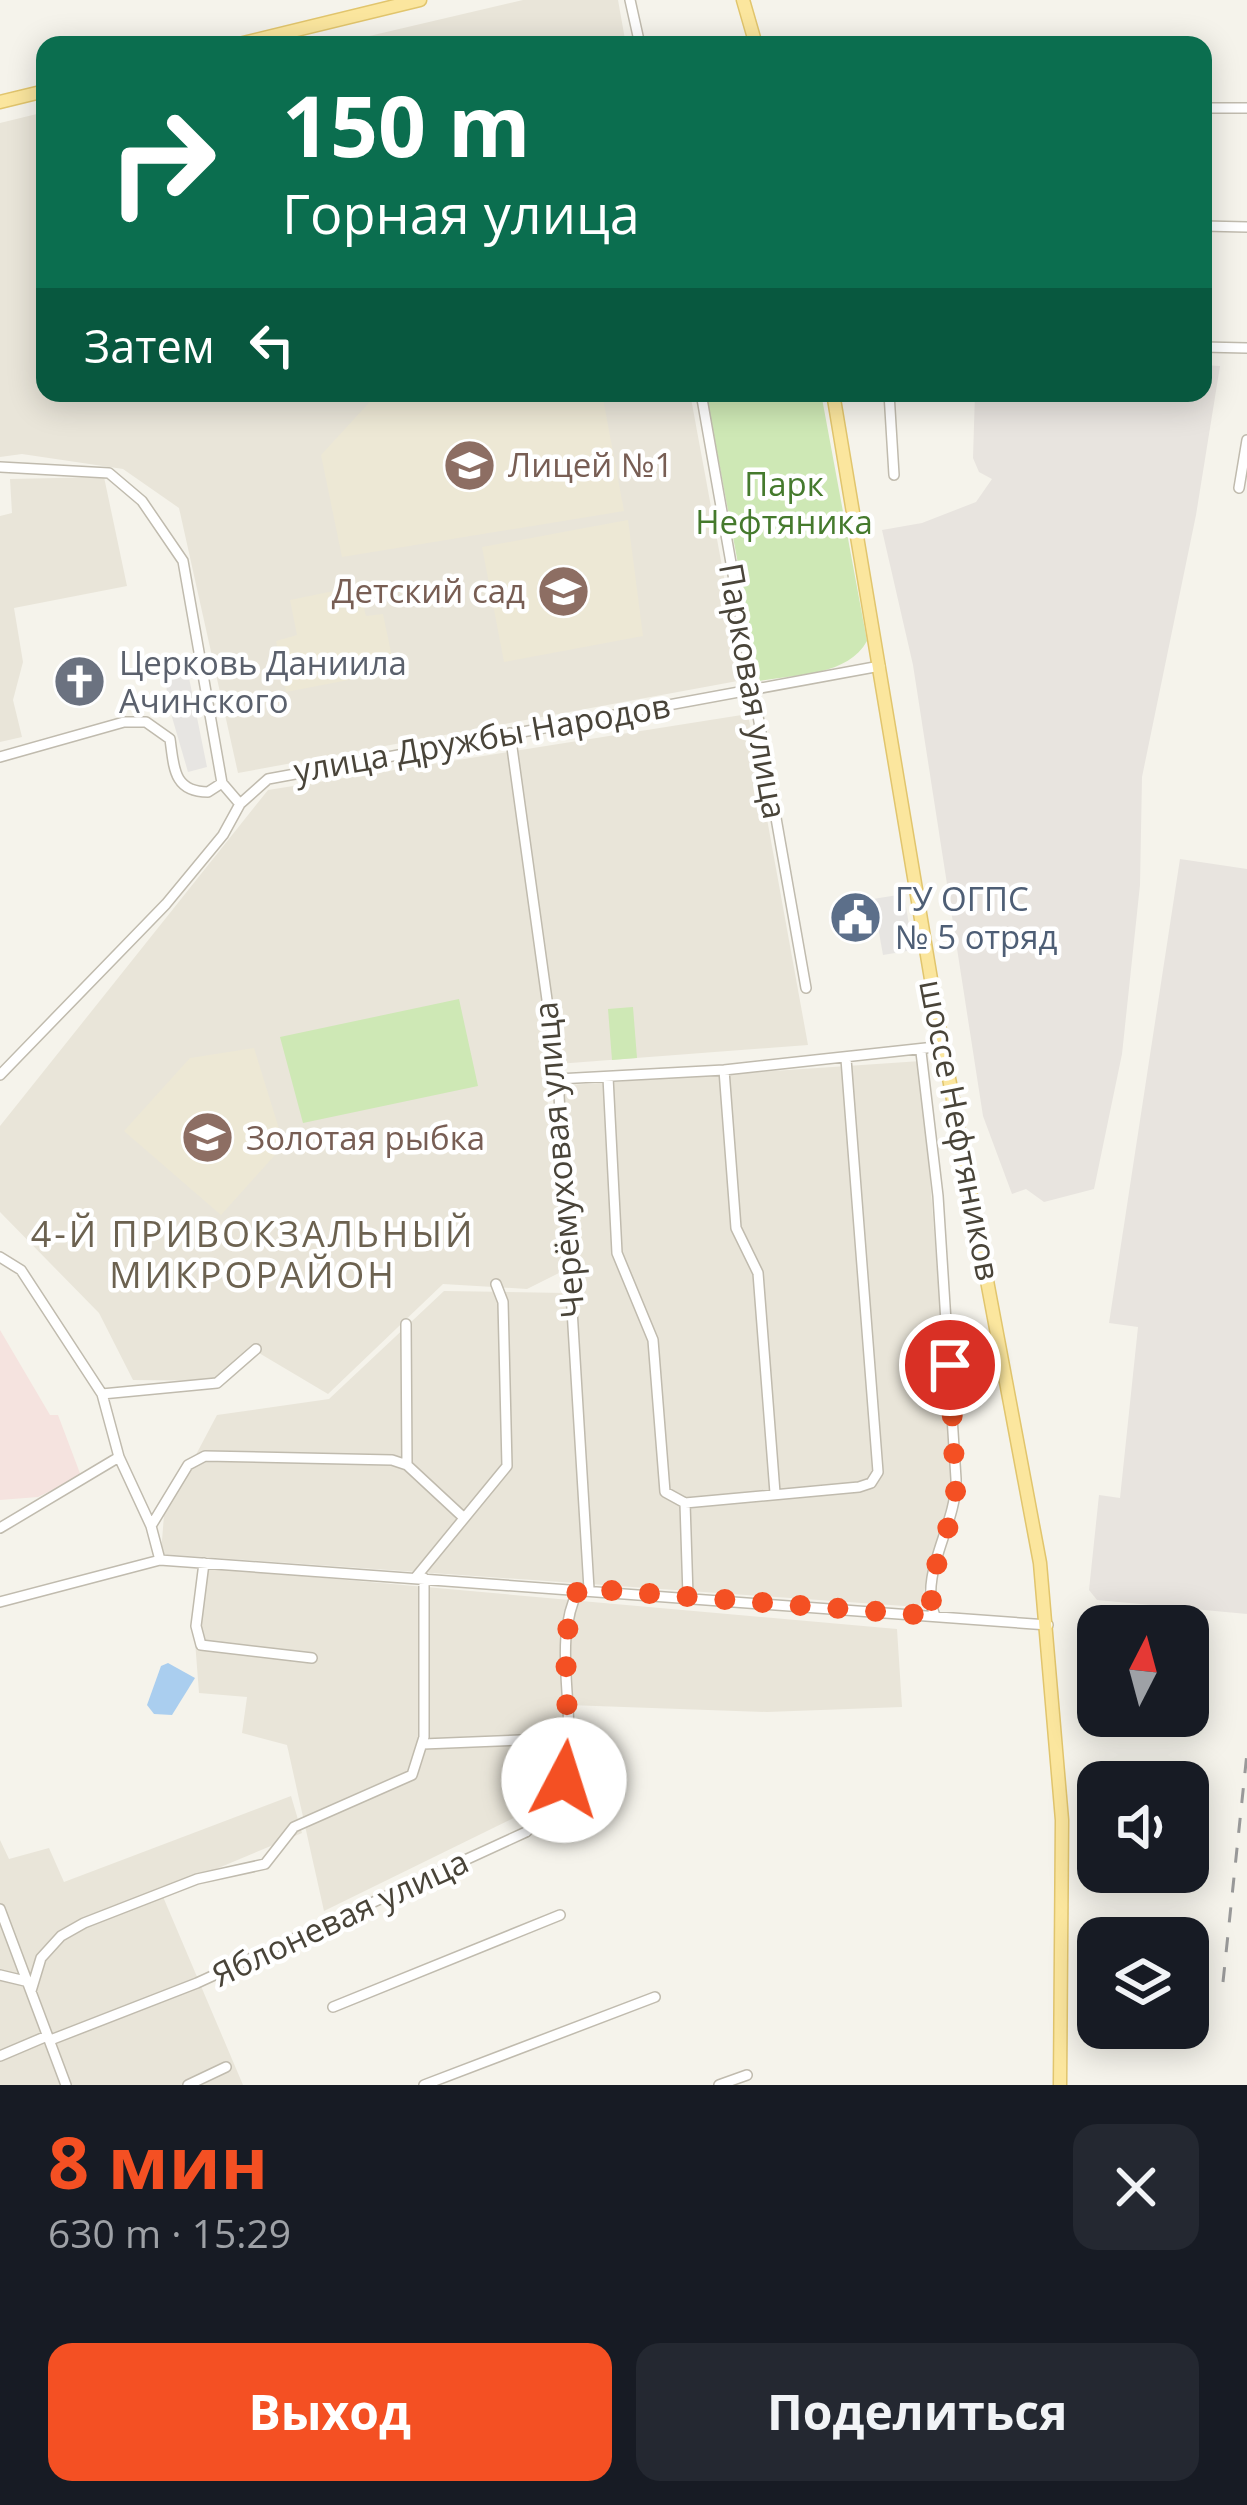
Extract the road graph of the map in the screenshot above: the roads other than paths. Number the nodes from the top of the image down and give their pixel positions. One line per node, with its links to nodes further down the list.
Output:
1 (420, 0): 4 (main road)
2 (630, 0): 5 (street)
3 (743, 0): 6 (main road)
4 (272, 36)
5 (638, 36)
6 (753, 36)
7 (36, 93): 8 (main road)
8 (0, 102)
9 (1212, 108): 10 (street)
10 (1247, 108)
11 (1212, 226): 12 (street)
12 (1247, 226)
13 (1212, 347): 14 (street)
14 (1247, 348)
15 (702, 402): 23 (street, Парковая улица)
16 (835, 402): 22 (main road, шоссе Нефтяников)
17 (890, 402): 20 (street)
18 (1247, 440): 21 (street)
19 (0, 467): 26 (street)
20 (894, 475)
21 (1239, 488)
22 (880, 666): 23 (street, улица Дружбы Народов); 29 (main road, шоссе Нефтяников)
23 (753, 689): 24 (street, улица Дружбы Народов); 28 (street, Парковая улица)
24 (510, 733): 27 (street, улица Дружбы Народов); 35 (street, Черёмуховая улица)
25 (0, 757): 26 (street)
26 (223, 783): 27 (street)
27 (240, 804): 33 (street, улица Дружбы Народов)
28 (806, 988)
29 (944, 1046): 30 (street); 55 (main road, шоссе Нефтяников)
30 (921, 1052): 31 (street); 54 (street)
31 (846, 1059): 32 (street); 43 (street)
32 (724, 1070): 34 (street); 43 (street)
33 (0, 1075)
34 (608, 1076): 35 (street); 44 (street)
35 (557, 1078): 51 (street, Черёмуховая улица)
36 (0, 1257): 40 (street)
37 (496, 1284): 45 (street)
38 (406, 1324): 42 (street)
39 (256, 1349): 40 (street)
40 (103, 1394): 41 (street)
41 (119, 1457): 46 (street); 47 (street)
42 (407, 1465): 45 (street); 46 (street)
43 (775, 1492): 44 (street)
44 (686, 1503): 52 (street)
45 (463, 1517): 50 (street)
46 (151, 1526): 48 (street)
47 (0, 1528)
48 (160, 1560): 49 (street); 53 (street)
49 (204, 1563): 50 (street); 56 (street)
50 (420, 1577): 51 (street); 58 (street)
51 (584, 1588): 52 (street); 57 (street, Черёмуховая улица)
52 (688, 1596): 54 (street)
53 (0, 1602)
54 (935, 1616): 55 (street)
55 (1048, 1625): 73 (main road, шоссе Нефтяников)
56 (312, 1658)
57 (568, 1738): 58 (street); 65 (street, Яблоневая улица)
58 (423, 1744): 62 (street)
59 (0, 1909): 62 (street)
60 (560, 1915): 64 (street)
61 (0, 1975): 62 (street)
62 (28, 1986): 65 (street)
63 (656, 1997): 71 (street)
64 (333, 2007)
65 (50, 2037): 66 (street, Яблоневая улица); 69 (street)
66 (0, 2056)
67 (226, 2067): 70 (street)
68 (747, 2075): 72 (street)
69 (65, 2085)
70 (188, 2085)
71 (424, 2085)
72 (719, 2085)
73 (1060, 2085)

